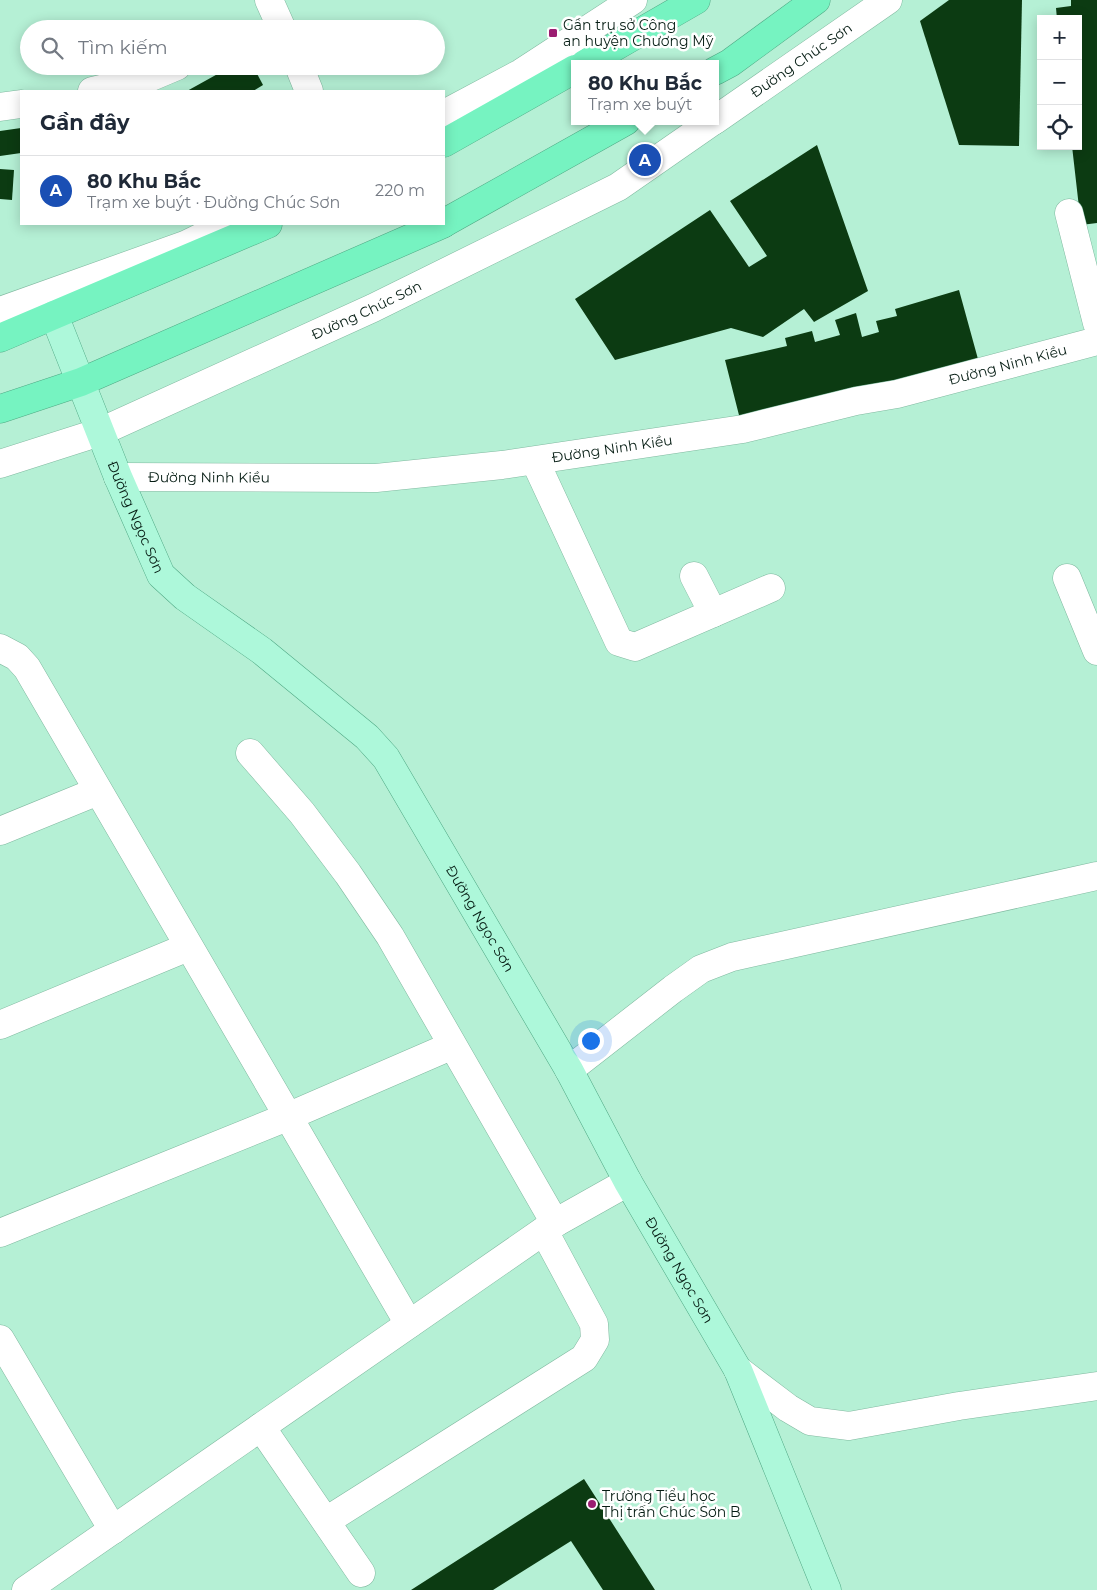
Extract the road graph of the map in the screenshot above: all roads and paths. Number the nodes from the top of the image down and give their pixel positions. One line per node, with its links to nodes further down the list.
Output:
1 (633, 0): 14 (street)
2 (696, 0): 5 (highway)
3 (816, 0): 6 (highway)
4 (888, 0): 15 (street, Đường Chúc Sơn)
5 (592, 60)
6 (719, 69)
7 (571, 72): 18 (highway)
8 (156, 75): 10 (street)
9 (303, 75): 11 (street)
10 (96, 90)
11 (309, 90)
12 (20, 104): 13 (street)
13 (0, 107)
14 (445, 113)
15 (719, 118)
16 (619, 125): 20 (highway)
17 (708, 125): 31 (street, Đường Chúc Sơn)
18 (445, 142)
19 (1069, 213): 26 (street)
20 (445, 222)
21 (226, 225): 24 (street)
22 (266, 225): 25 (highway)
23 (438, 225): 29 (highway)
24 (0, 311)
25 (54, 315): 27 (highway); 29 (main road, Đường Ngọc Sơn)
26 (1097, 323)
27 (0, 338)
28 (1097, 341): 32 (street, Đường Ninh Kiều)
29 (81, 382): 30 (highway); 31 (main road, Đường Ngọc Sơn)
30 (0, 409)
31 (100, 432): 33 (street, Đường Chúc Sơn); 34 (main road, Đường Ngọc Sơn)
32 (534, 461): 34 (street, Đường Ninh Kiều); 38 (street)
33 (0, 464)
34 (118, 477): 48 (main road, Đường Ngọc Sơn)
35 (694, 576): 38 (street)
36 (1067, 578): 40 (street)
37 (771, 588): 38 (street)
38 (713, 613)
39 (0, 648): 42 (street)
40 (1097, 651)
41 (250, 753): 47 (street)
42 (98, 791): 43 (street); 45 (street)
43 (0, 831)
44 (1097, 876): 48 (street)
45 (188, 947): 46 (street); 49 (street)
46 (0, 1026)
47 (451, 1046): 49 (street); 51 (street)
48 (569, 1070): 50 (main road, Đường Ngọc Sơn)
49 (287, 1117): 52 (street); 53 (street)
50 (628, 1182): 51 (street); 55 (main road, Đường Ngọc Sơn)
51 (550, 1227): 53 (street); 58 (street)
52 (0, 1233)
53 (409, 1324): 57 (street)
54 (0, 1339): 59 (street)
55 (738, 1370): 56 (street); 62 (main road, Đường Ngọc Sơn)
56 (1097, 1386)
57 (261, 1428): 58 (street); 59 (street)
58 (326, 1521): 60 (street)
59 (113, 1530): 61 (street)
60 (362, 1573)
61 (26, 1590)
62 (827, 1590)

